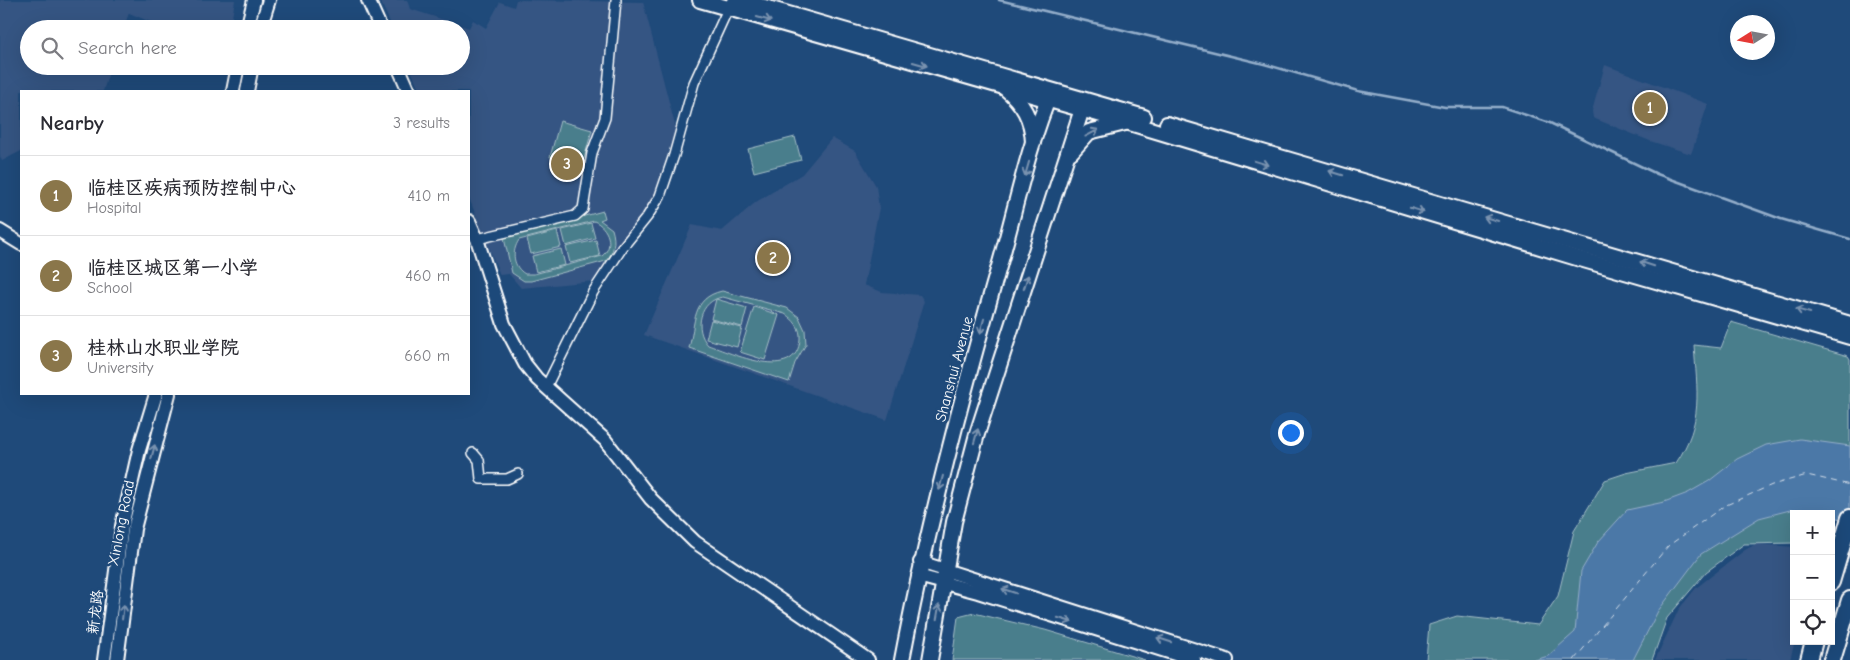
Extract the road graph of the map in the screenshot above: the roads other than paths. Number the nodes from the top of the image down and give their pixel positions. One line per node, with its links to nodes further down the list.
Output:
1 (254, 0): 8 (street)
2 (269, 0): 9 (street)
3 (368, 0): 10 (street)
4 (616, 0): 25 (street)
5 (700, 0): 7 (main road)
6 (740, 0): 18 (main road)
7 (730, 4): 14 (main road, one-way to 14); 29 (street)
8 (248, 20)
9 (263, 20)
10 (377, 20)
11 (236, 75): 15 (street)
12 (250, 75): 16 (street)
13 (402, 75): 17 (street)
14 (1005, 88): 18 (main road); 21 (main road)
15 (233, 90)
16 (247, 90)
17 (409, 90)
18 (1050, 95): 19 (main road); 21 (main road, Shanshui Avenue)
19 (1084, 104): 20 (main road); 22 (main road); 27 (main road, one-way to 19)
20 (1127, 122): 22 (main road, one-way to 20); 28 (main road, one-way to 28)
21 (1033, 148): 35 (main road, Shanshui Avenue, one-way to 35)
22 (1066, 158): 37 (main road, one-way to 22)
23 (470, 222): 25 (street)
24 (0, 232): 26 (street)
25 (477, 239): 29 (street)
26 (20, 243)
27 (1850, 324)
28 (1850, 337)
29 (546, 387): 41 (street)
30 (156, 395): 40 (street, 新龙路)
31 (169, 395): 40 (street, Xinlong Road, one-way to 31)
32 (473, 453): 33 (street)
33 (518, 474)
34 (1848, 525): 36 (highway)
35 (919, 569): 37 (street); 42 (main road, Shanshui Avenue)
36 (1835, 569)
37 (944, 576): 43 (main road, one-way to 37); 44 (street, one-way to 44); 45 (street, one-way to 37)
38 (1850, 600): 47 (highway)
39 (1813, 645): 46 (highway)
40 (111, 659)
41 (868, 660)
42 (902, 660)
43 (930, 660)
44 (1194, 660)
45 (1227, 660)
46 (1809, 660)
47 (1832, 660)

